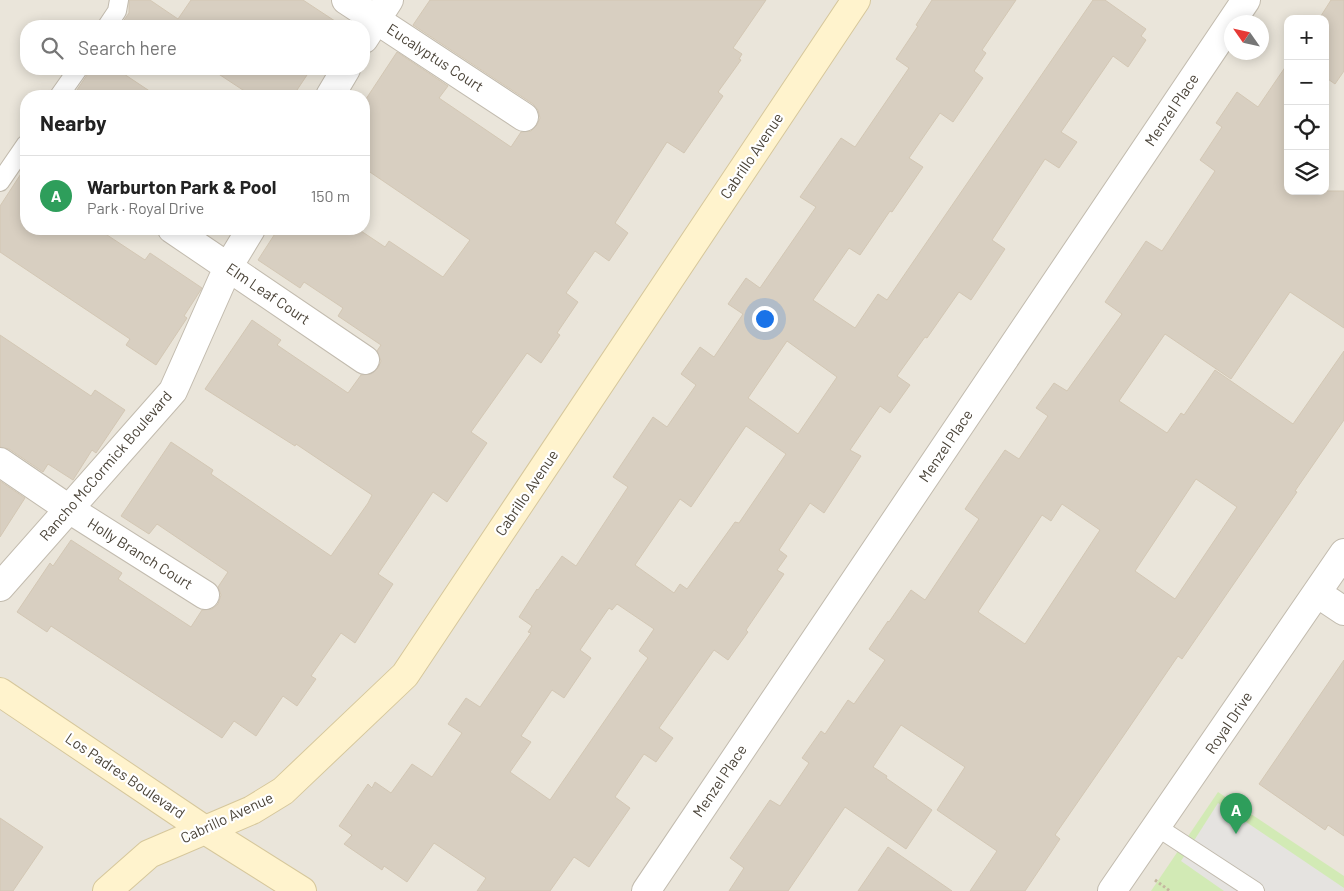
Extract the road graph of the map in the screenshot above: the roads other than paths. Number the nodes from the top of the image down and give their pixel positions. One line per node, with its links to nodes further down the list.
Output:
1 (119, 0): 6 (lane)
2 (346, 0): 5 (street, Eucalyptus Court)
3 (856, 0): 27 (street, Cabrillo Avenue)
4 (1246, 0): 30 (street, Menzel Place)
5 (376, 19): 11 (street, Eucalyptus Court)
6 (111, 20)
7 (74, 75): 9 (lane)
8 (342, 75): 10 (street)
9 (63, 90)
10 (334, 90)
11 (524, 117)
12 (20, 153): 13 (lane)
13 (0, 182)
14 (181, 235): 16 (street, Elm Leaf Court)
15 (247, 235): 16 (street, Rancho McCormick Boulevard)
16 (228, 267): 17 (street, Elm Leaf Court); 19 (street, Rancho McCormick Boulevard)
17 (365, 360)
18 (0, 462): 19 (street, Holly Branch Court)
19 (69, 509): 21 (street, Rancho McCormick Boulevard); 23 (street, Holly Branch Court)
20 (1344, 554): 22 (street, Royal Drive)
21 (0, 587)
22 (1317, 593): 24 (street); 26 (street, Royal Drive)
23 (205, 595)
24 (1344, 611)
25 (0, 692): 27 (street, Los Padres Boulevard)
26 (1158, 827): 31 (street, Royal Drive); 32 (lane)
27 (205, 830): 28 (street, Cabrillo Avenue); 29 (street, Los Padres Boulevard)
28 (107, 891)
29 (302, 891)
30 (646, 891)
31 (1112, 891)
32 (1255, 891)

